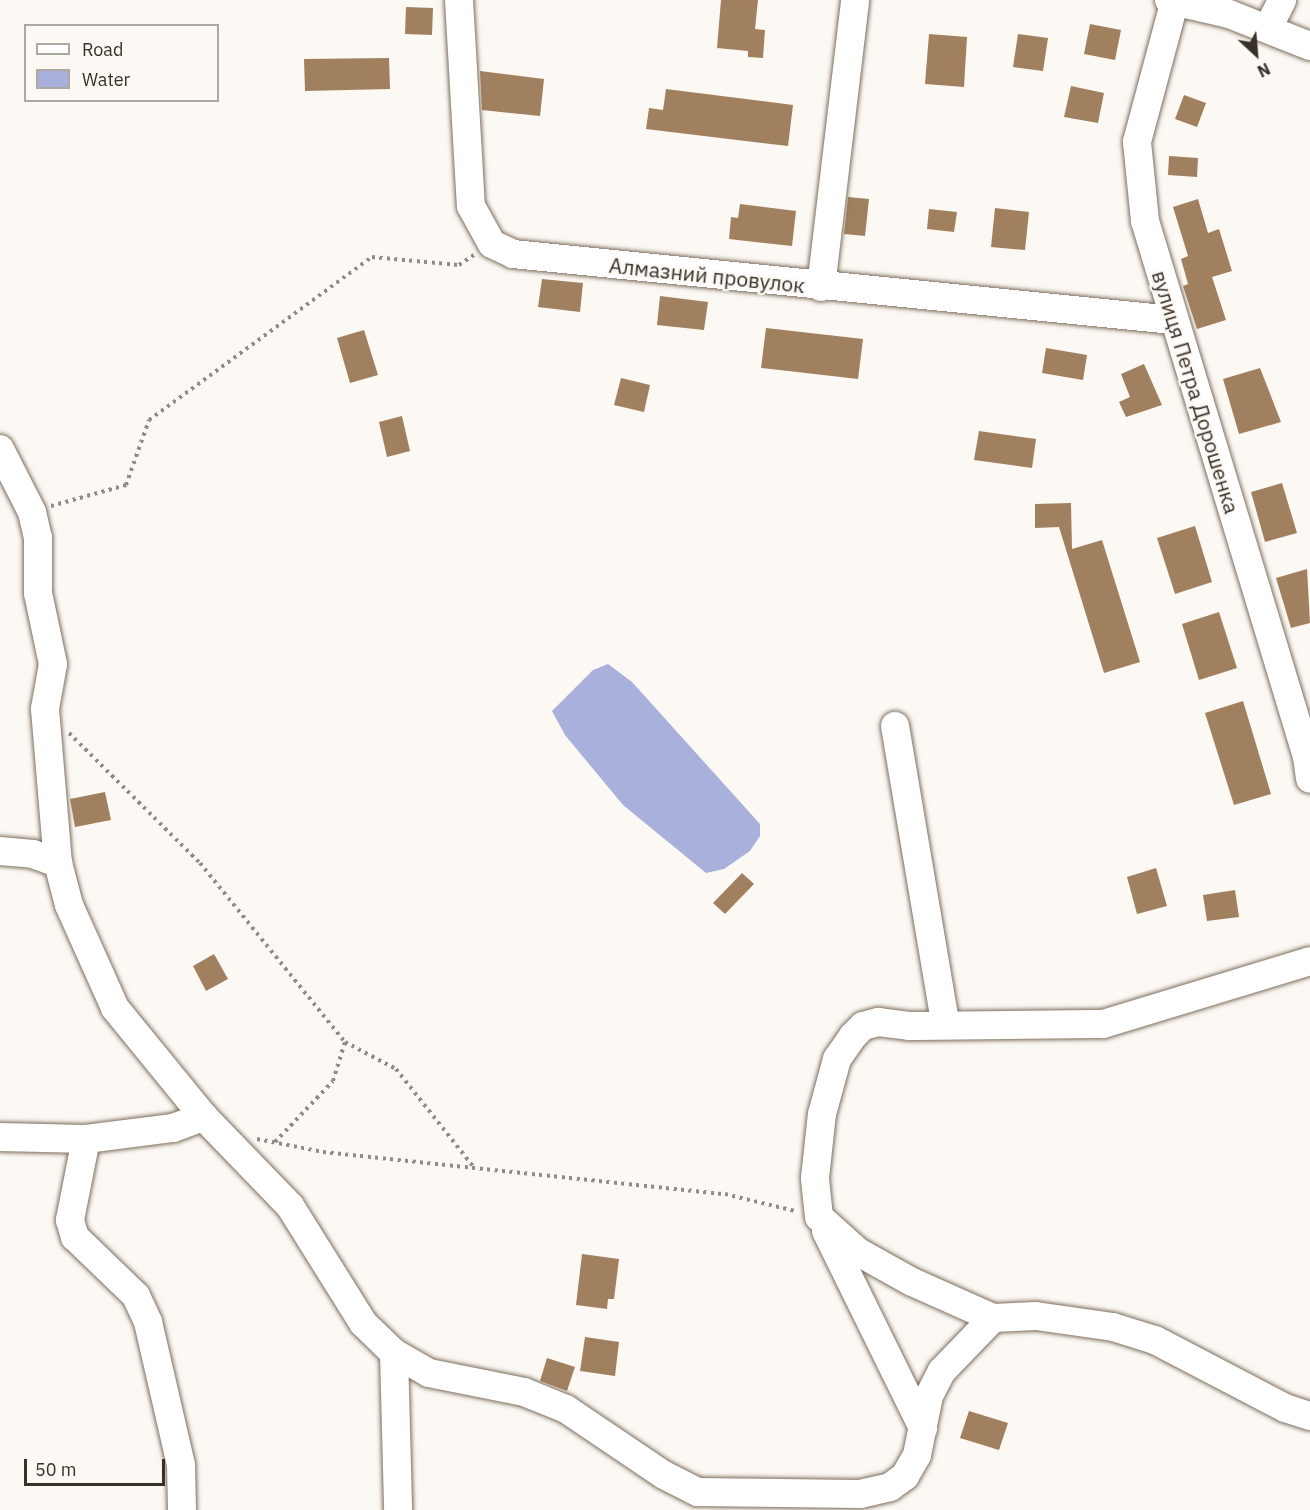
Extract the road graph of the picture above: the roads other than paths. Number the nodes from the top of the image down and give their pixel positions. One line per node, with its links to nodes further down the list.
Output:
1 (459, 0): 7 (street, Алмазний провулок)
2 (855, 0): 7 (street)
3 (1173, 0): 5 (street); 8 (street, вулиця Петра Дорошенка)
4 (1282, 0): 5 (street)
5 (1268, 28): 6 (street)
6 (1310, 46)
7 (821, 287): 8 (street, Алмазний провулок)
8 (1173, 320): 11 (street, вулиця Петра Дорошенка)
9 (0, 448): 13 (street)
10 (895, 726): 15 (street)
11 (1310, 779)
12 (0, 850): 13 (street)
13 (58, 863): 16 (street)
14 (1310, 961): 15 (street)
15 (945, 1023): 19 (street)
16 (204, 1117): 18 (street); 21 (street)
17 (0, 1137): 18 (street)
18 (86, 1139): 25 (street)
19 (819, 1217): 20 (street); 23 (street)
20 (993, 1318): 22 (street); 23 (street)
21 (394, 1353): 24 (street); 26 (street)
22 (1310, 1416)
23 (922, 1428): 24 (street)
24 (699, 1501)
25 (182, 1510)
26 (398, 1510)

